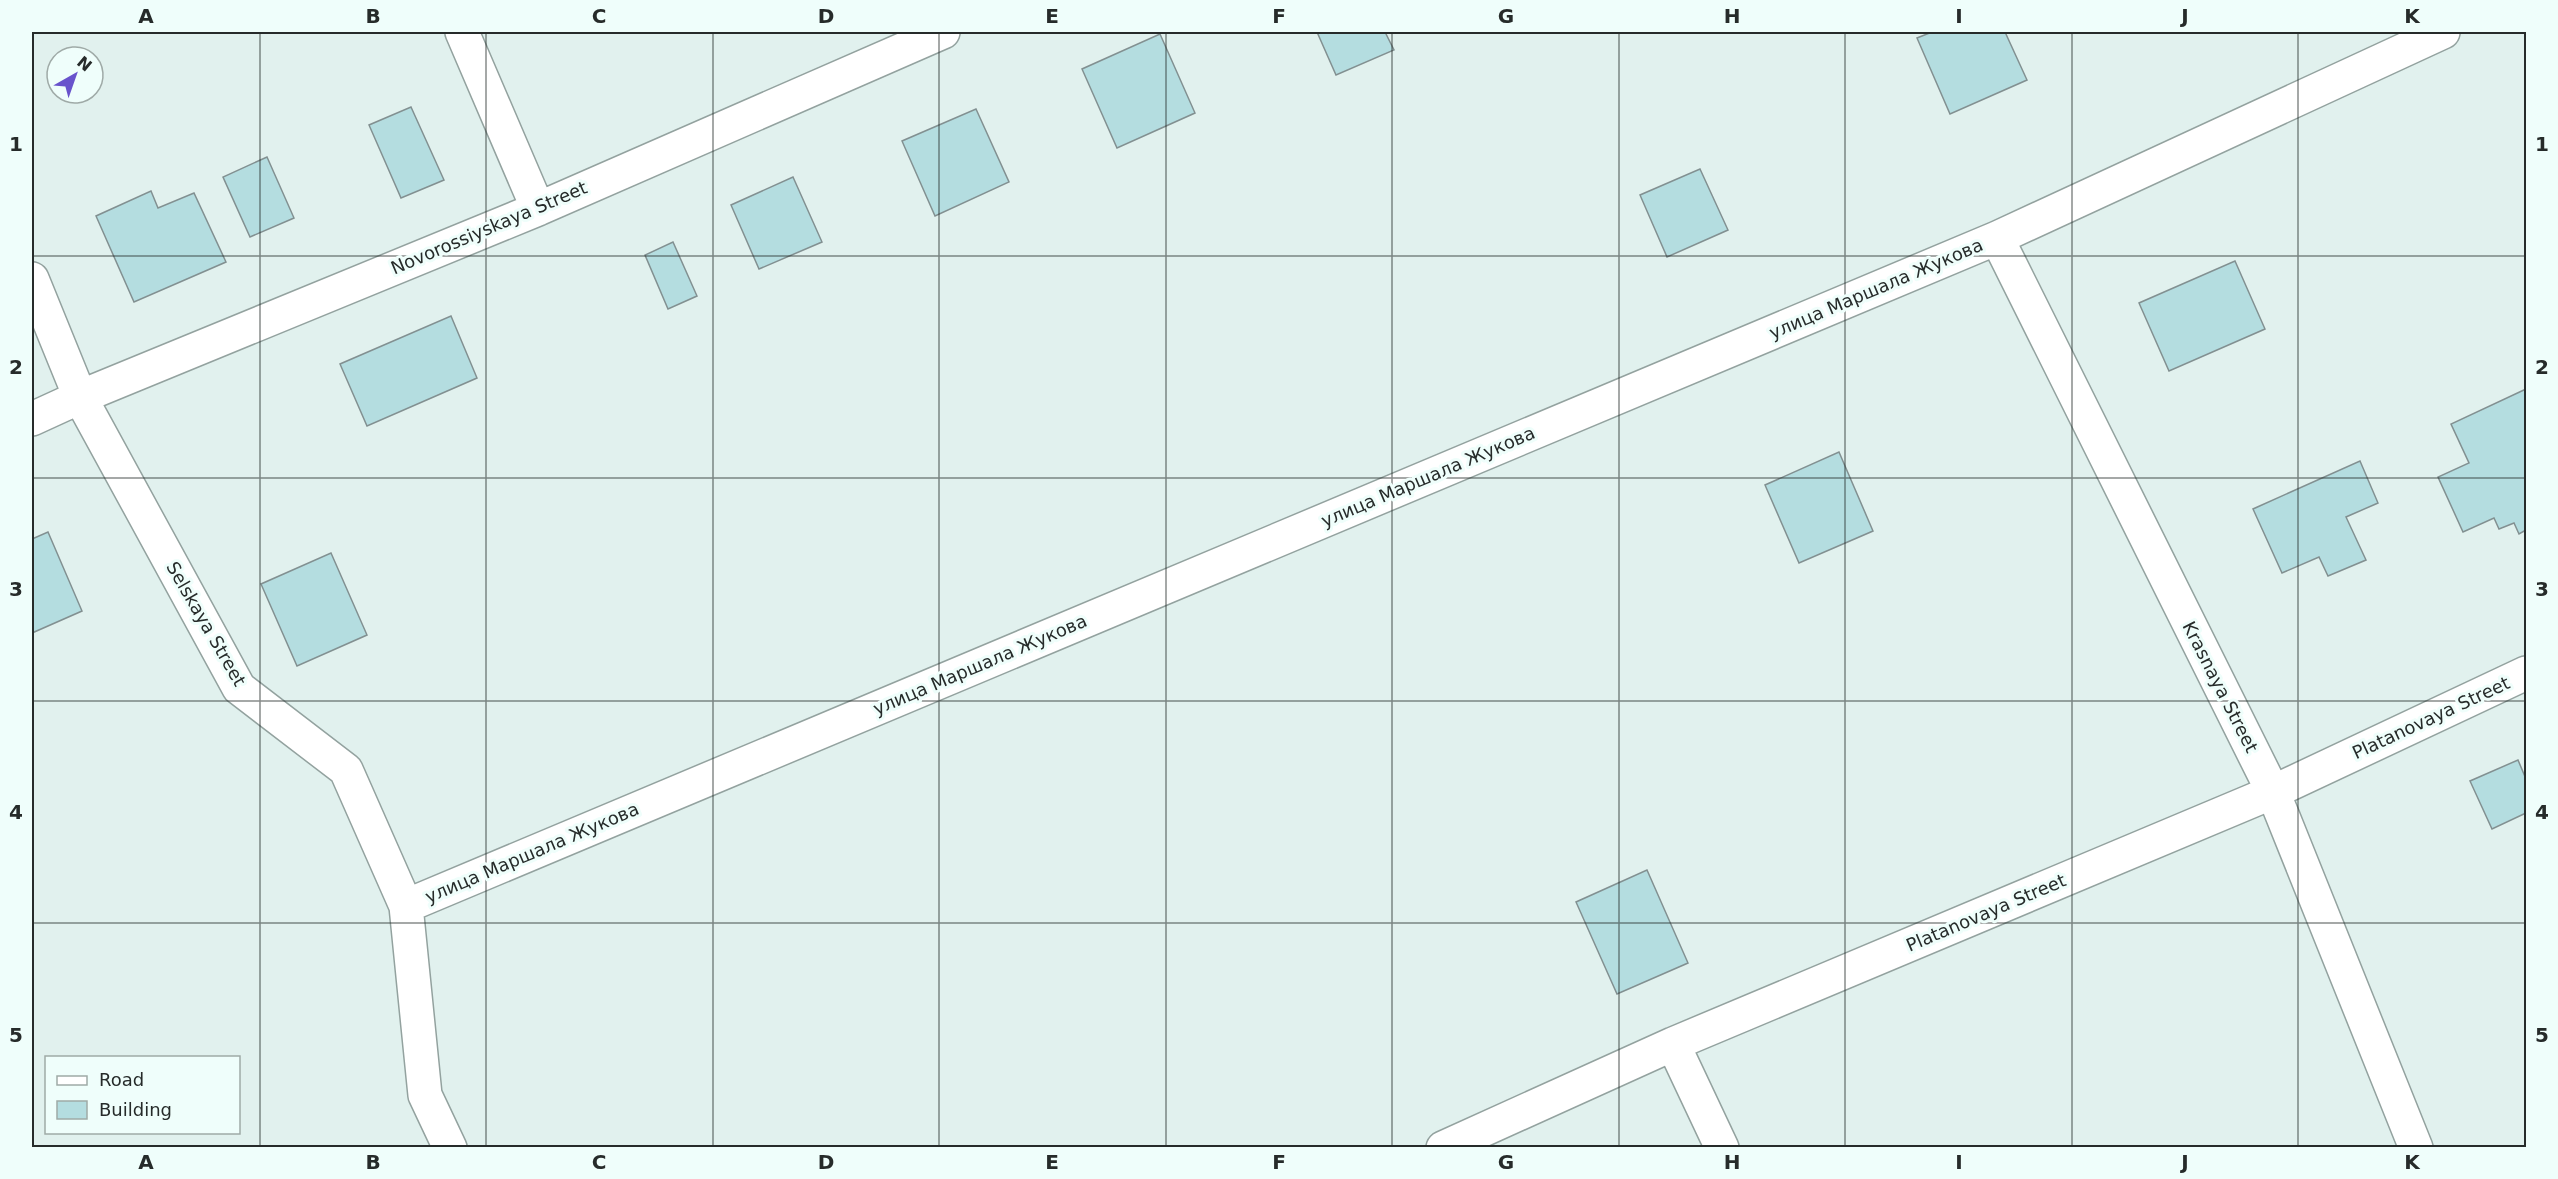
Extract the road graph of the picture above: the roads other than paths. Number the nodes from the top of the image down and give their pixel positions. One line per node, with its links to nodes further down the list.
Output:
1 (462, 32): 4 (street)
2 (943, 32): 4 (street, Novorossiyskaya Street)
3 (2443, 32): 5 (street, улица Маршала Жукова)
4 (538, 209): 7 (street, Novorossiyskaya Street)
5 (1997, 238): 10 (street, Krasnaya Street); 11 (street, улица Маршала Жукова)
6 (32, 279): 7 (street, Selskaya Street)
7 (80, 397): 8 (street, Novorossiyskaya Street); 11 (street, Selskaya Street)
8 (32, 419)
9 (2526, 673): 10 (street, Platanovaya Street)
10 (2273, 792): 12 (street, Platanovaya Street); 16 (street, Krasnaya Street)
11 (406, 906): 13 (street, Selskaya Street)
12 (1673, 1044): 14 (street, Platanovaya Street); 15 (street)
13 (450, 1148)
14 (1443, 1148)
15 (1722, 1148)
16 (2416, 1148)

